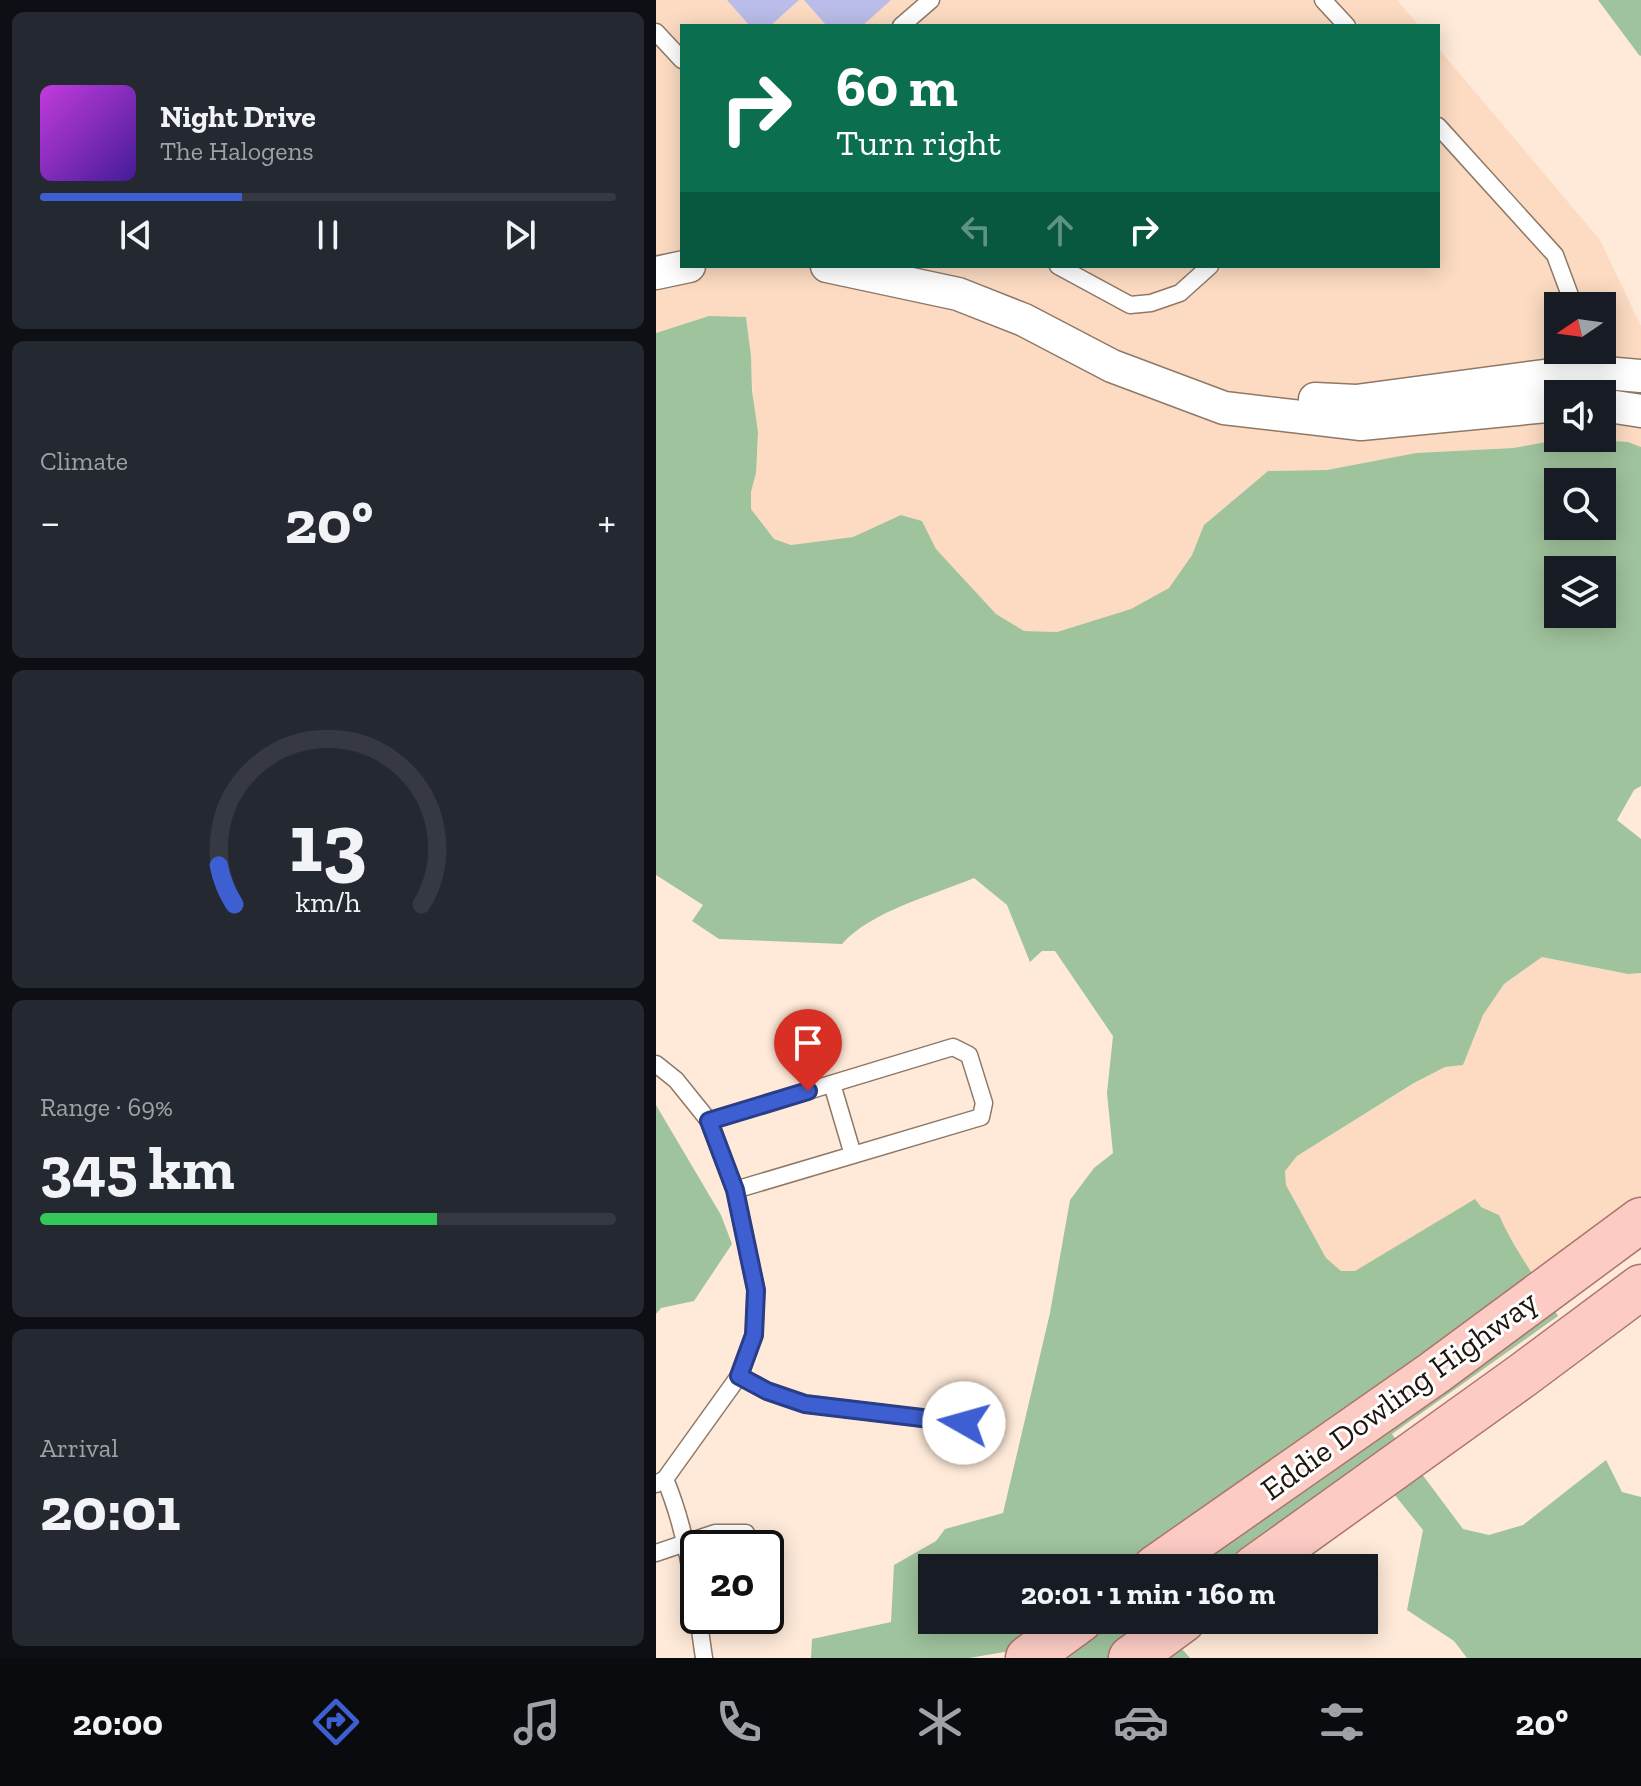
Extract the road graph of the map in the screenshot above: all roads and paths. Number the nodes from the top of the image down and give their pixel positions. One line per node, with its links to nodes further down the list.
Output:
1 (931, 0): 3 (lane)
2 (1323, 0): 4 (lane)
3 (903, 24)
4 (1345, 24)
5 (656, 32): 6 (lane)
6 (680, 58)
7 (1440, 128): 16 (lane)
8 (680, 246): 9 (street)
9 (656, 252)
10 (680, 268): 15 (street)
11 (836, 268): 19 (street)
12 (927, 268): 17 (street)
13 (1062, 268): 14 (lane)
14 (1208, 268)
15 (656, 273)
16 (1569, 292)
17 (1582, 372): 18 (street)
18 (1641, 376)
19 (1544, 406)
20 (1616, 407): 21 (street)
21 (1641, 411)
22 (656, 1064): 24 (lane)
23 (832, 1084): 24 (lane); 25 (lane); 25 (lane)
24 (709, 1121): 26 (lane)
25 (853, 1155): 26 (lane)
26 (735, 1190): 29 (lane)
27 (1641, 1220): 35 (main road, Eddie Dowling Highway)
28 (1641, 1287): 36 (main road, Eddie Dowling Highway)
29 (739, 1376): 30 (lane); 31 (lane)
30 (964, 1423)
31 (661, 1482): 32 (lane)
32 (683, 1530)
33 (680, 1545): 34 (lane)
34 (656, 1553)
35 (1175, 1554)
36 (1274, 1554)
37 (700, 1634): 40 (lane)
38 (1061, 1634): 41 (main road)
39 (1164, 1634): 42 (main road)
40 (704, 1658)
41 (1028, 1658)
42 (1131, 1658)

